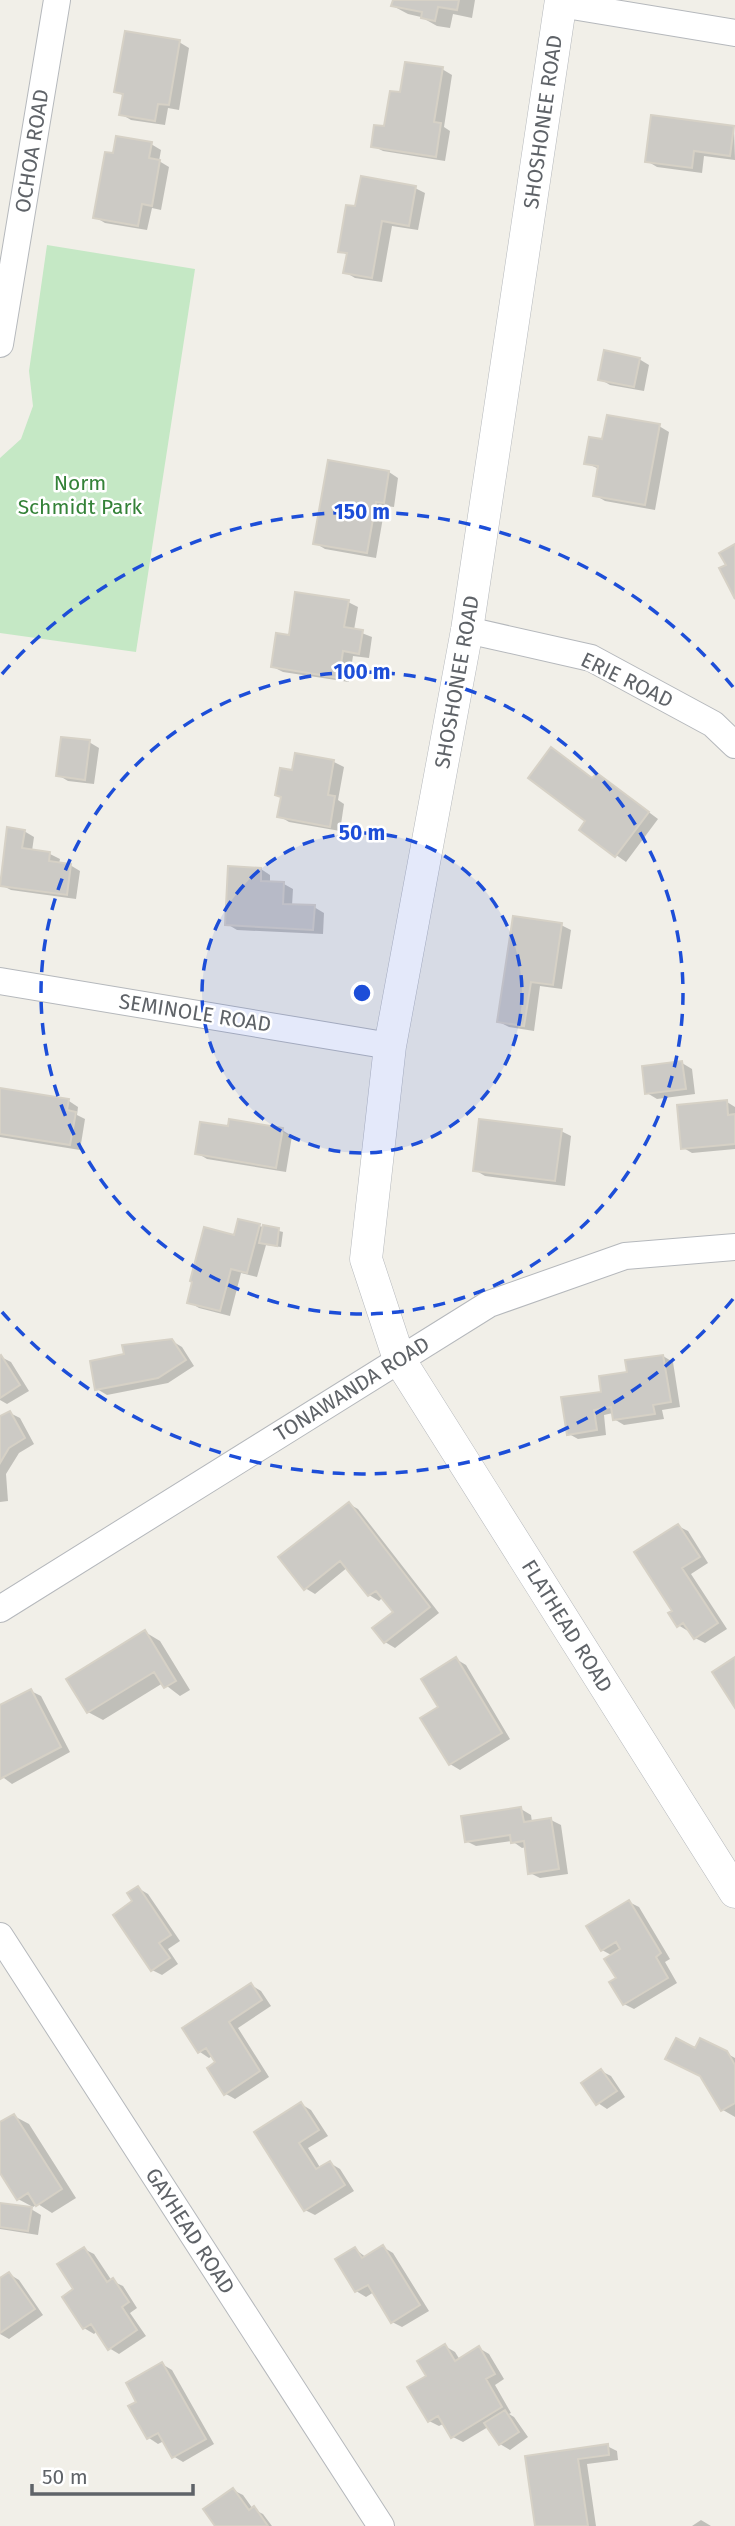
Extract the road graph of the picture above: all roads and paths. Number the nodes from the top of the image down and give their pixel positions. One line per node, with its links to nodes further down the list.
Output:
1 (57, 0): 4 (street, OCHOA ROAD)
2 (561, 2): 3 (street); 5 (street, SHOSHONEE ROAD)
3 (735, 33)
4 (0, 344)
5 (467, 630): 6 (street, ERIE ROAD); 8 (street, SHOSHONEE ROAD)
6 (735, 746)
7 (0, 981): 8 (street, SEMINOLE ROAD)
8 (390, 1045): 10 (street, SHOSHONEE ROAD)
9 (735, 1247): 10 (street, TONAWANDA ROAD)
10 (399, 1360): 11 (street, TONAWANDA ROAD); 12 (street, FLATHEAD ROAD)
11 (0, 1609)
12 (735, 1892)
13 (0, 1936): 14 (street, GAYHEAD ROAD)
14 (381, 2526)

